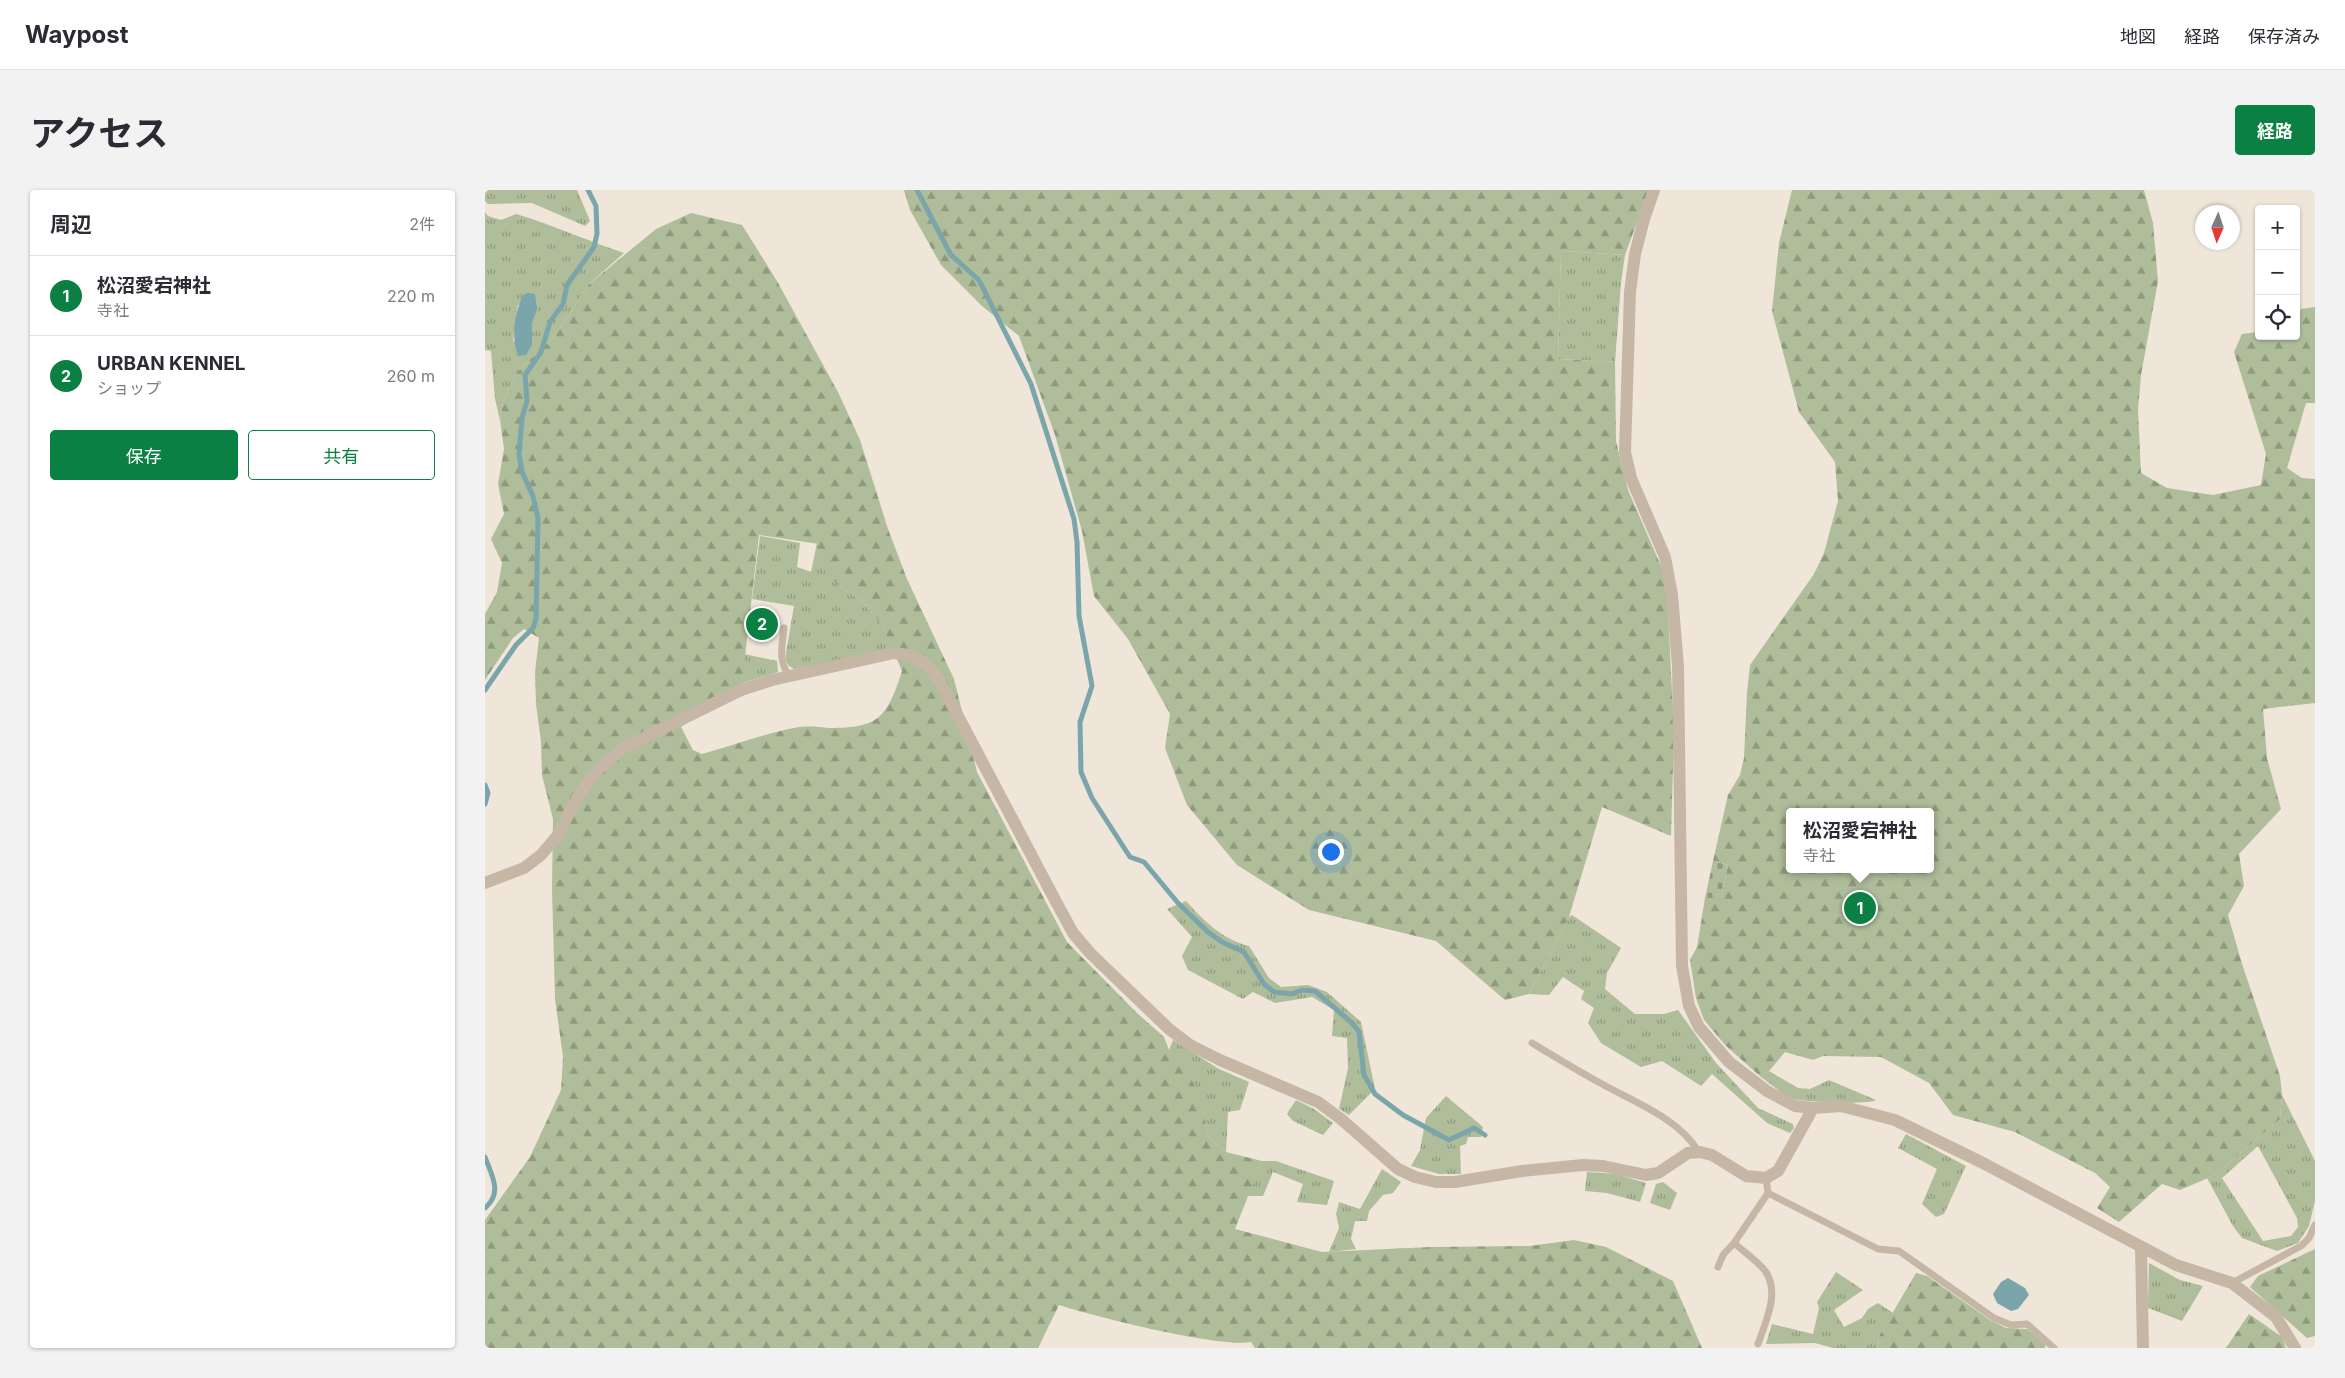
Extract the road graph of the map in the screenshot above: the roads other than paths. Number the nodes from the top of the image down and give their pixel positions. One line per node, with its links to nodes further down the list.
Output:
1 (1654, 190): 6 (street)
2 (784, 628): 3 (lane)
3 (789, 676): 4 (street); 7 (street)
4 (485, 883)
5 (1532, 1043): 7 (lane)
6 (1813, 1108): 8 (street); 12 (street)
7 (1700, 1152): 8 (street)
8 (1766, 1178): 9 (lane)
9 (1768, 1193): 11 (lane); 16 (lane)
10 (2315, 1225): 14 (lane)
11 (1734, 1243): 13 (lane); 15 (lane)
12 (2141, 1248): 14 (street); 17 (street)
13 (1718, 1267)
14 (2232, 1283): 18 (street)
15 (1758, 1344)
16 (2054, 1348)
17 (2143, 1348)
18 (2295, 1348)

